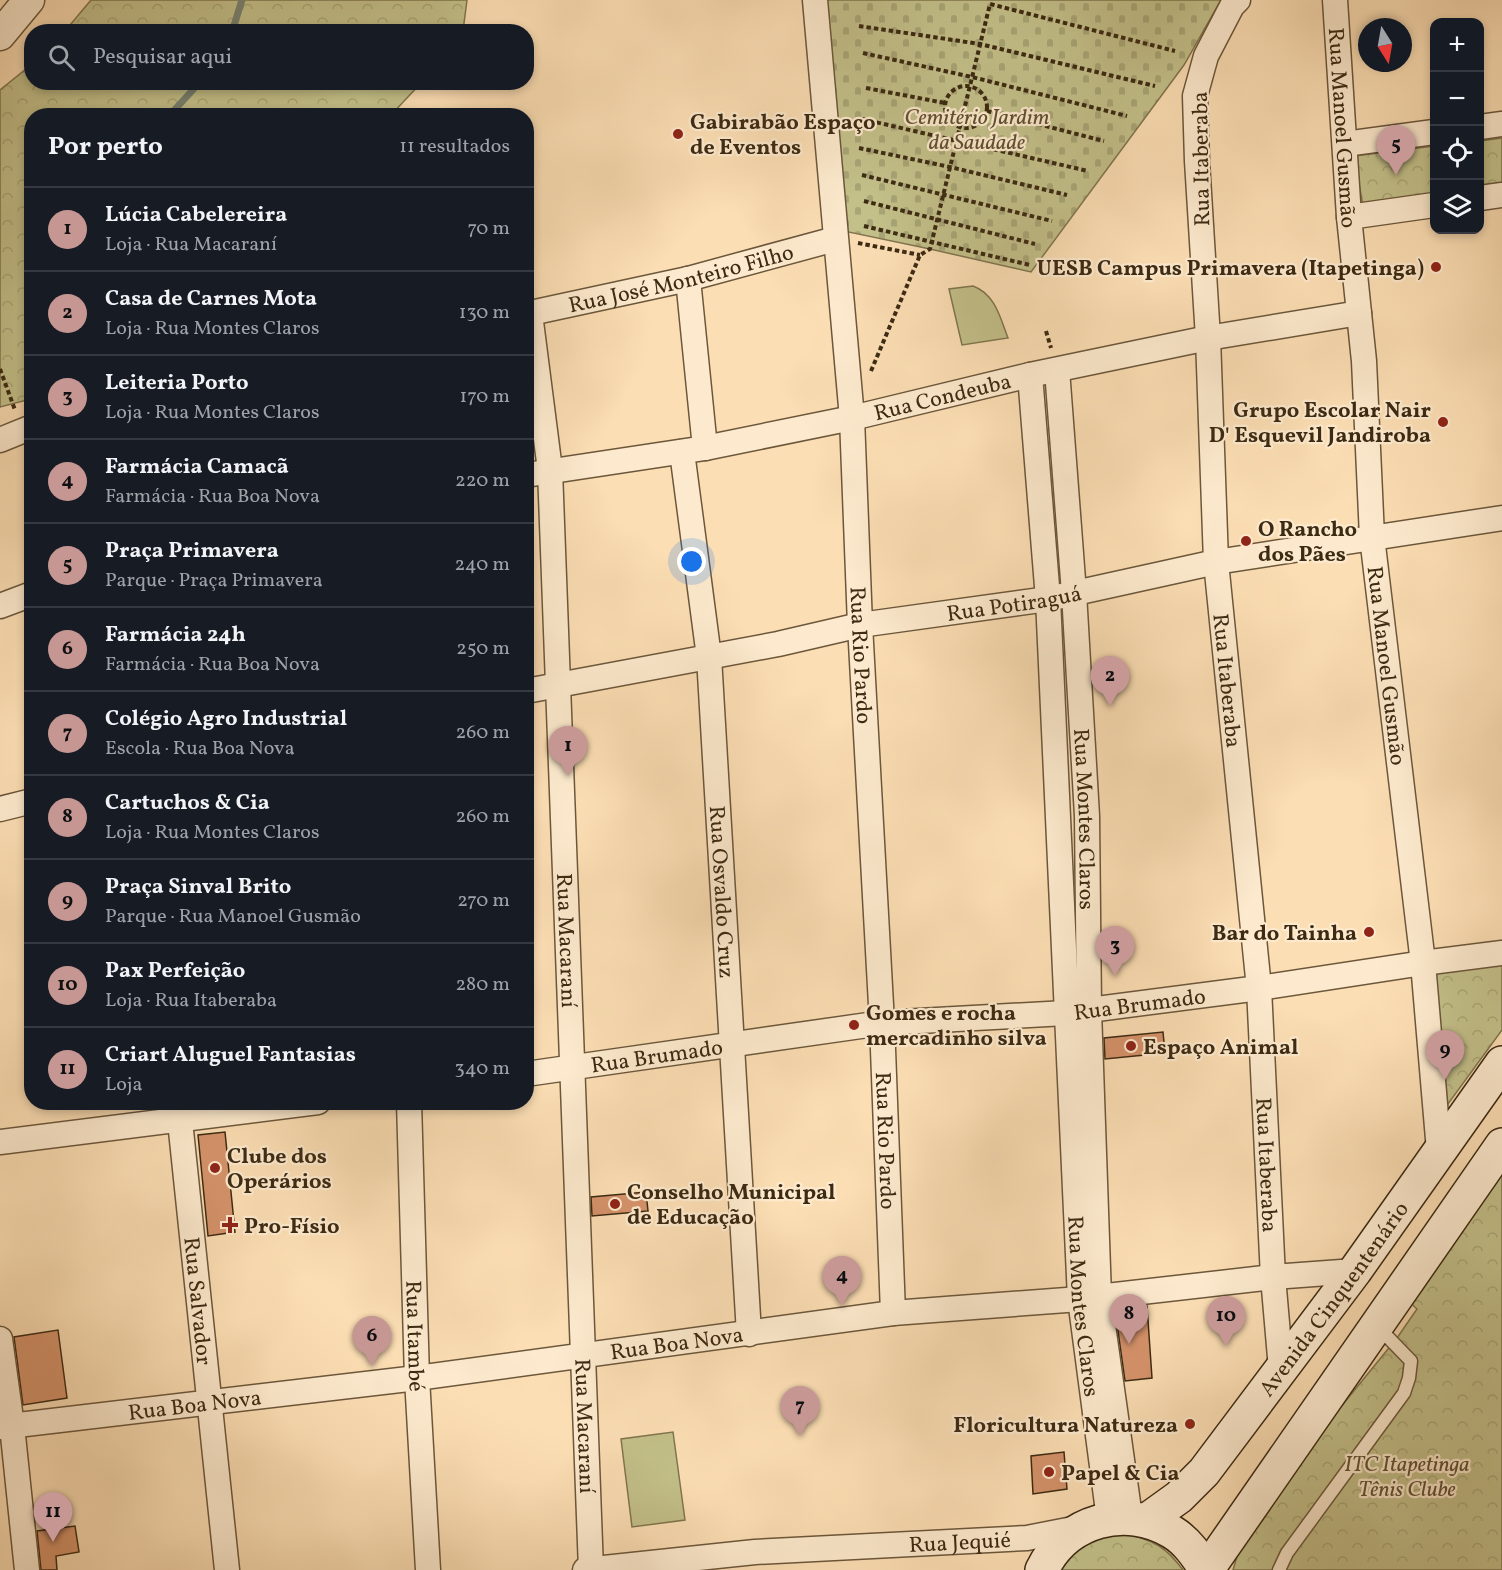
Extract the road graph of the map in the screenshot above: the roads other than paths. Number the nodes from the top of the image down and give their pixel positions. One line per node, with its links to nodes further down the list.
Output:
1 (29, 0): 5 (street)
2 (815, 0): 14 (street, Rua Rio Pardo)
3 (1238, 0): 18 (street, Rua Itaberaba)
4 (1335, 0): 9 (street, Rua Manoel Gusmão)
5 (0, 35)
6 (1502, 124): 7 (street)
7 (1484, 126)
8 (1430, 133): 9 (street)
9 (1345, 144): 13 (street, Rua Manoel Gusmão)
10 (1502, 195): 11 (street)
11 (1484, 197)
12 (1430, 206): 13 (street)
13 (1350, 217): 17 (street, Rua Manoel Gusmão)
14 (835, 239): 15 (street, Rua José Monteiro Filho); 22 (street, Rua Rio Pardo)
15 (688, 279): 16 (street, Rua José Monteiro Filho); 25 (street, Rua Osvaldo Cruz)
16 (534, 313)
17 (1359, 313): 18 (street, Rua Condeuba); 28 (street, Rua Manoel Gusmão)
18 (1208, 338): 19 (street, Rua Condeuba); 29 (street, Rua Itaberaba)
19 (1057, 370): 20 (street, Rua Condeuba); 30 (street, Rua Montes Claros)
20 (1030, 375): 22 (street, Rua Condeuba); 32 (street, Rua Montes Claros)
21 (534, 409): 26 (street, Rua Macaraní)
22 (852, 418): 25 (street, Rua Condeuba); 34 (street, Rua Rio Pardo)
23 (24, 430): 24 (street)
24 (0, 440)
25 (693, 450): 26 (street, Rua Condeuba); 35 (street, Rua Osvaldo Cruz)
26 (538, 473): 36 (street, Rua Macaraní)
27 (1502, 518): 28 (street, Rua Potiraguá)
28 (1372, 537): 29 (street, Rua Potiraguá); 41 (street, Rua Manoel Gusmão)
29 (1216, 562): 30 (street, Rua Potiraguá); 42 (street, Rua Itaberaba)
30 (1074, 593): 32 (street, Rua Potiraguá); 43 (street, Rua Montes Claros)
31 (24, 597): 33 (street)
32 (1048, 599): 34 (street, Rua Potiraguá); 43 (street, Rua Montes Claros)
33 (0, 606)
34 (860, 625): 35 (street, Rua Potiraguá); 44 (street, Rua Rio Pardo)
35 (709, 657): 36 (street, Rua Potiraguá); 45 (street, Rua Osvaldo Cruz)
36 (557, 686): 37 (street, Rua Potiraguá); 47 (street, Rua Macaraní)
37 (534, 690)
38 (24, 803): 39 (street)
39 (0, 809)
40 (1502, 953): 41 (street, Rua Brumado)
41 (1423, 963): 42 (street, Rua Brumado); 54 (street, Rua Manoel Gusmão)
42 (1259, 988): 43 (street, Rua Brumado); 56 (street, Rua Itaberaba)
43 (1077, 1012): 44 (street, Rua Brumado); 57 (street, Rua Montes Claros)
44 (882, 1023): 45 (street, Rua Brumado); 58 (street, Rua Rio Pardo)
45 (732, 1046): 47 (street, Rua Brumado); 60 (street, Rua Osvaldo Cruz)
46 (1502, 1063): 54 (main road, Avenida Cinquentenário)
47 (571, 1068): 48 (street, Rua Brumado); 62 (street, Rua Macaraní)
48 (534, 1073)
49 (207, 1110): 51 (street)
50 (409, 1110): 64 (street, Rua Itambé)
51 (179, 1112): 52 (street); 65 (street, Rua Salvador)
52 (0, 1142)
53 (1502, 1145): 59 (main road)
54 (1439, 1151): 55 (main road, Avenida Cinquentenário)
55 (1355, 1271): 56 (street, Rua Boa Nova); 63 (main road, Avenida Cinquentenário)
56 (1273, 1277): 57 (street, Rua Boa Nova); 63 (street, Rua Itaberaba)
57 (1090, 1298): 58 (street, Rua Boa Nova); 67 (street, Rua Montes Claros)
58 (893, 1313): 60 (street, Rua Boa Nova)
59 (1377, 1326): 76 (main road); 77 (lane)
60 (749, 1334): 62 (street, Rua Boa Nova)
61 (0, 1339): 66 (street)
62 (584, 1354): 64 (street, Rua Boa Nova); 75 (street, Rua Macaraní)
63 (1281, 1369): 67 (main road, Avenida Cinquentenário)
64 (417, 1378): 65 (street, Rua Boa Nova); 73 (street, Rua Itambé)
65 (210, 1402): 66 (street, Rua Boa Nova); 72 (street, Rua Salvador)
66 (6, 1427): 71 (street)
67 (1117, 1521): 68 (street, Rua Jequié); 70 (main road, Avenida Cinquentenário); 76 (main road)
68 (1027, 1538): 69 (street, Rua Jequié); 70 (street)
69 (756, 1561): 75 (street, Rua Jequié)
70 (1043, 1569)
71 (27, 1570)
72 (227, 1570)
73 (429, 1570)
74 (585, 1570): 75 (street, Rua Jequié)
75 (591, 1570)
76 (1206, 1570)
77 (1279, 1570)

